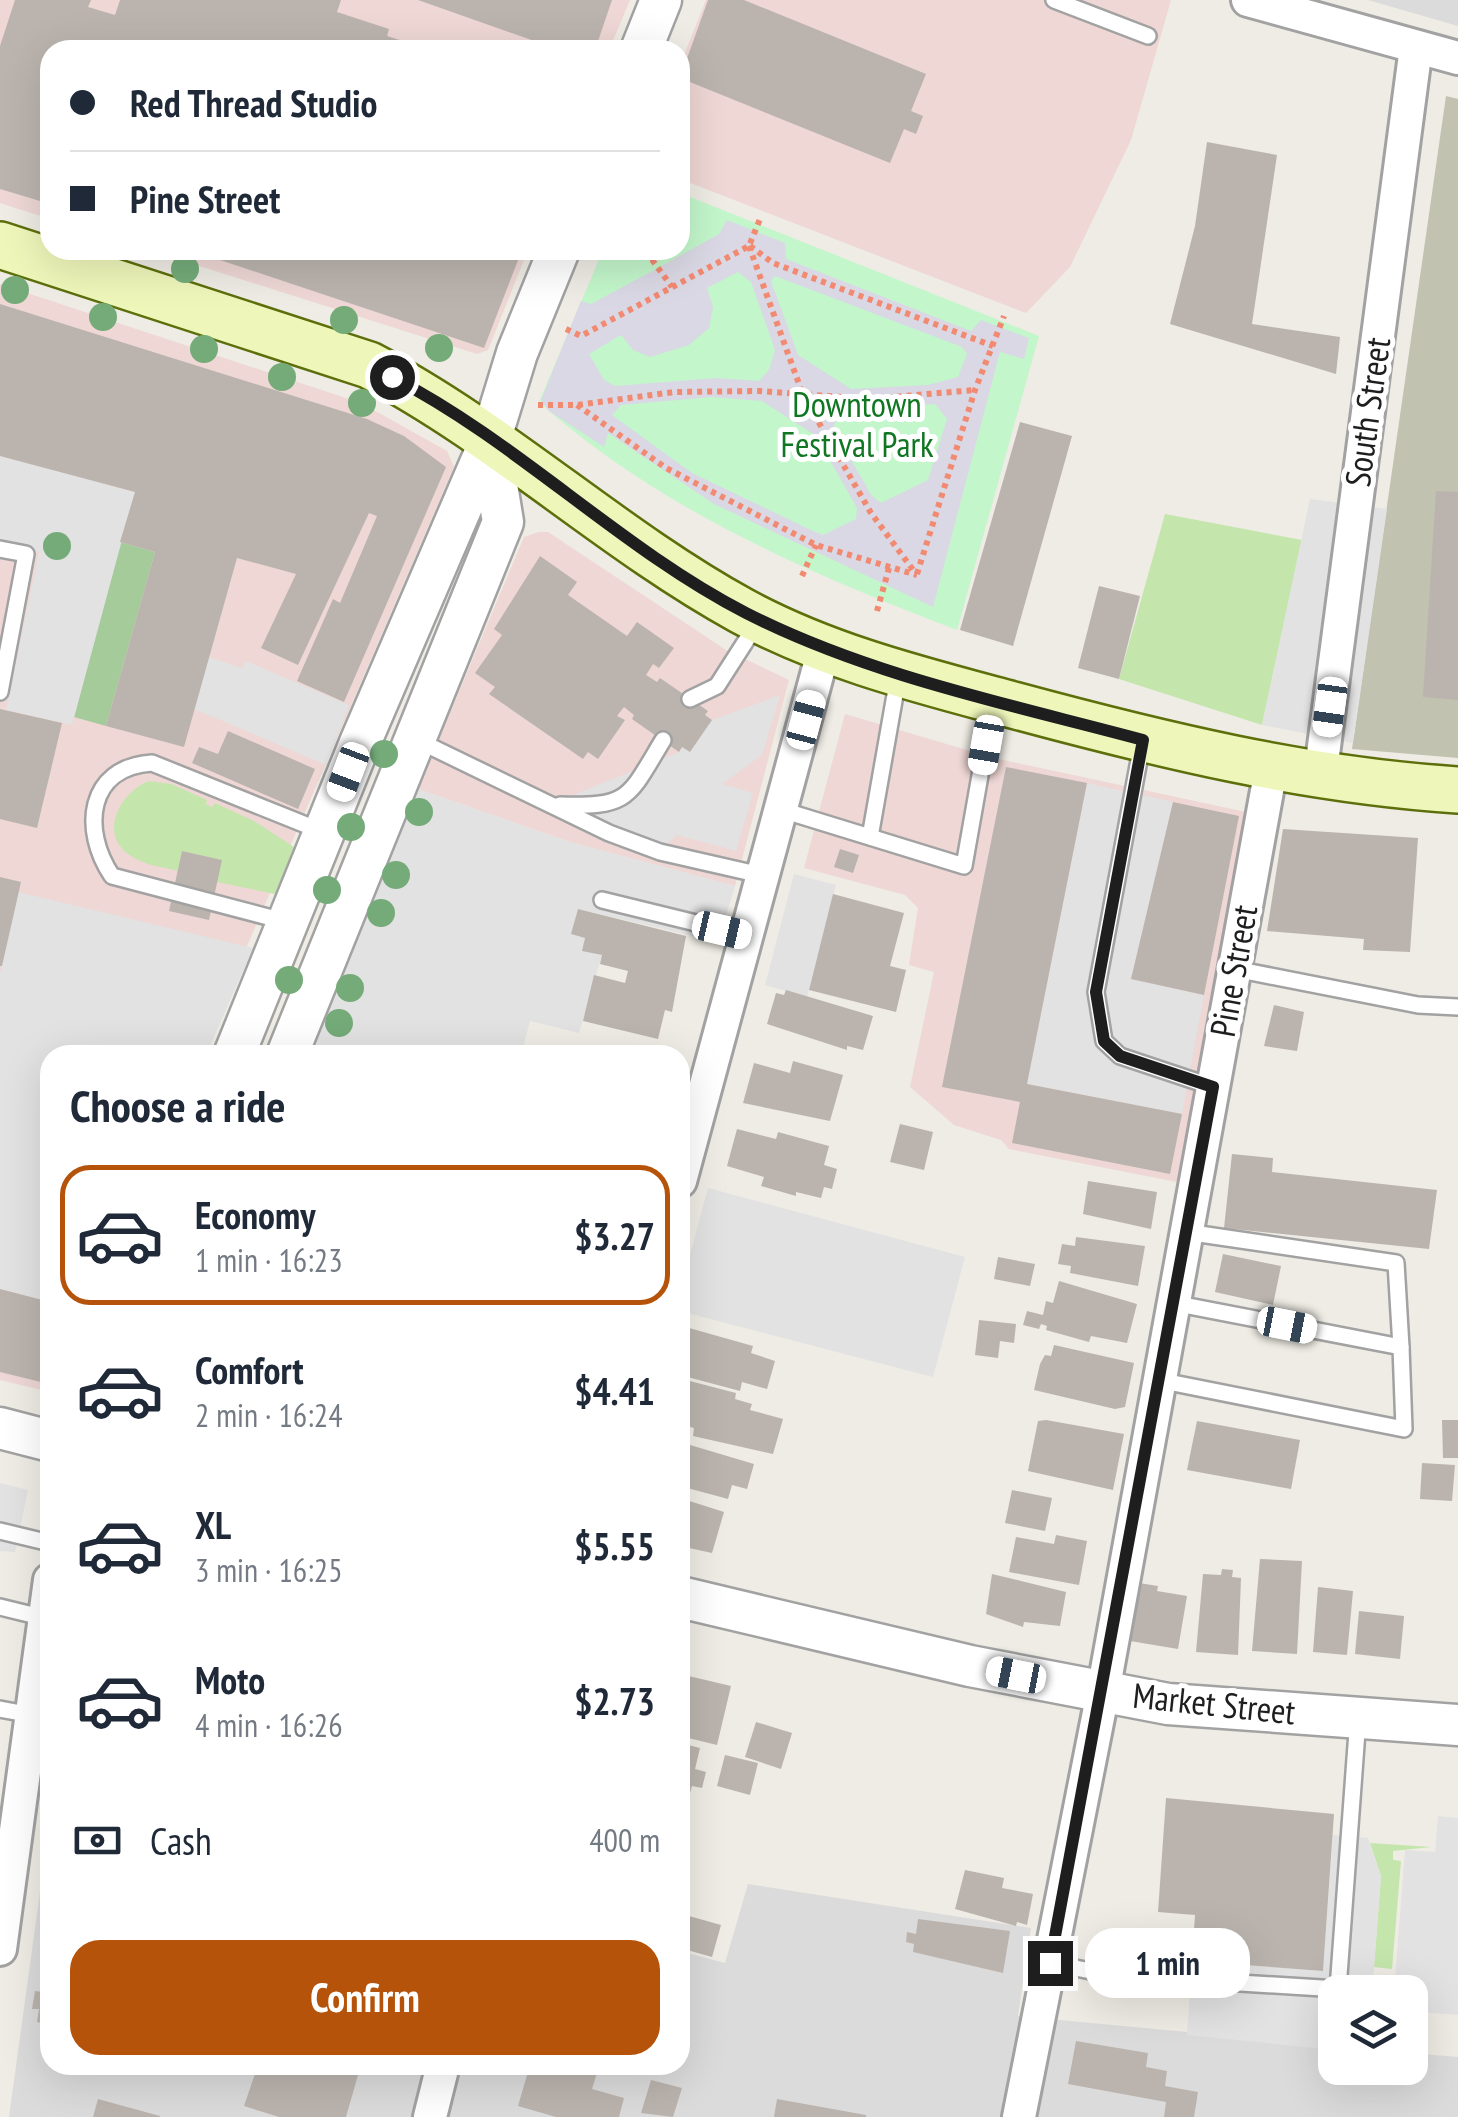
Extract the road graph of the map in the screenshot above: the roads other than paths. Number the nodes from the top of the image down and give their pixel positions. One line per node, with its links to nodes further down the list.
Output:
1 (661, 0): 6 (street)
2 (1054, 0): 5 (lane)
3 (1248, 0): 4 (street)
4 (1345, 13): 7 (street)
5 (1148, 36)
6 (645, 40)
7 (1416, 46): 8 (street); 25 (street, South Street)
8 (1458, 58)
9 (0, 245): 10 (main road)
10 (40, 258)
11 (46, 260): 13 (main road)
12 (555, 260): 13 (street)
13 (490, 442): 15 (main road); 21 (street); 29 (street)
14 (0, 548): 18 (lane)
15 (760, 619): 16 (main road); 19 (lane)
16 (824, 649): 17 (main road); 28 (street)
17 (898, 674): 20 (main road); 30 (lane)
18 (0, 692)
19 (690, 699)
20 (994, 700): 23 (main road); 30 (lane)
21 (414, 739): 27 (lane); 38 (street)
22 (663, 740): 27 (lane)
23 (1143, 740): 24 (main road); 39 (lane)
24 (1271, 769): 25 (main road); 35 (street, Pine Street)
25 (1320, 777): 26 (main road)
26 (1458, 790)
27 (550, 804): 31 (lane)
28 (782, 810): 30 (lane); 31 (street)
29 (325, 833): 33 (street); 33 (lane)
30 (870, 838)
31 (765, 876): 34 (street)
32 (602, 900): 34 (lane)
33 (291, 923): 37 (street)
34 (749, 936): 40 (street)
35 (1235, 968): 36 (lane); 39 (street, Pine Street)
36 (1458, 1008)
37 (238, 1045)
38 (291, 1045)
39 (1213, 1087): 41 (street, Pine Street)
40 (690, 1145)
41 (1186, 1232): 42 (street, Pine Street); 43 (lane)
42 (1173, 1303): 43 (lane); 44 (street, Pine Street)
43 (1401, 1347): 44 (lane)
44 (1158, 1380): 53 (street, Pine Street)
45 (0, 1428): 46 (street)
46 (40, 1438)
47 (0, 1530): 48 (lane)
48 (40, 1540)
49 (690, 1599): 53 (street, Market Street)
50 (0, 1606): 51 (lane)
51 (40, 1617)
52 (40, 1634): 54 (street)
53 (1103, 1692): 55 (street, Market Street); 59 (street, Pine Street)
54 (16, 1712): 57 (street)
55 (1358, 1718): 56 (street, Market Street); 59 (lane)
56 (1458, 1725)
57 (5, 1882): 58 (street)
58 (0, 1949)
59 (1050, 1963): 62 (street, Pine Street)
60 (441, 2075): 61 (street)
61 (430, 2117)
62 (1019, 2117)

